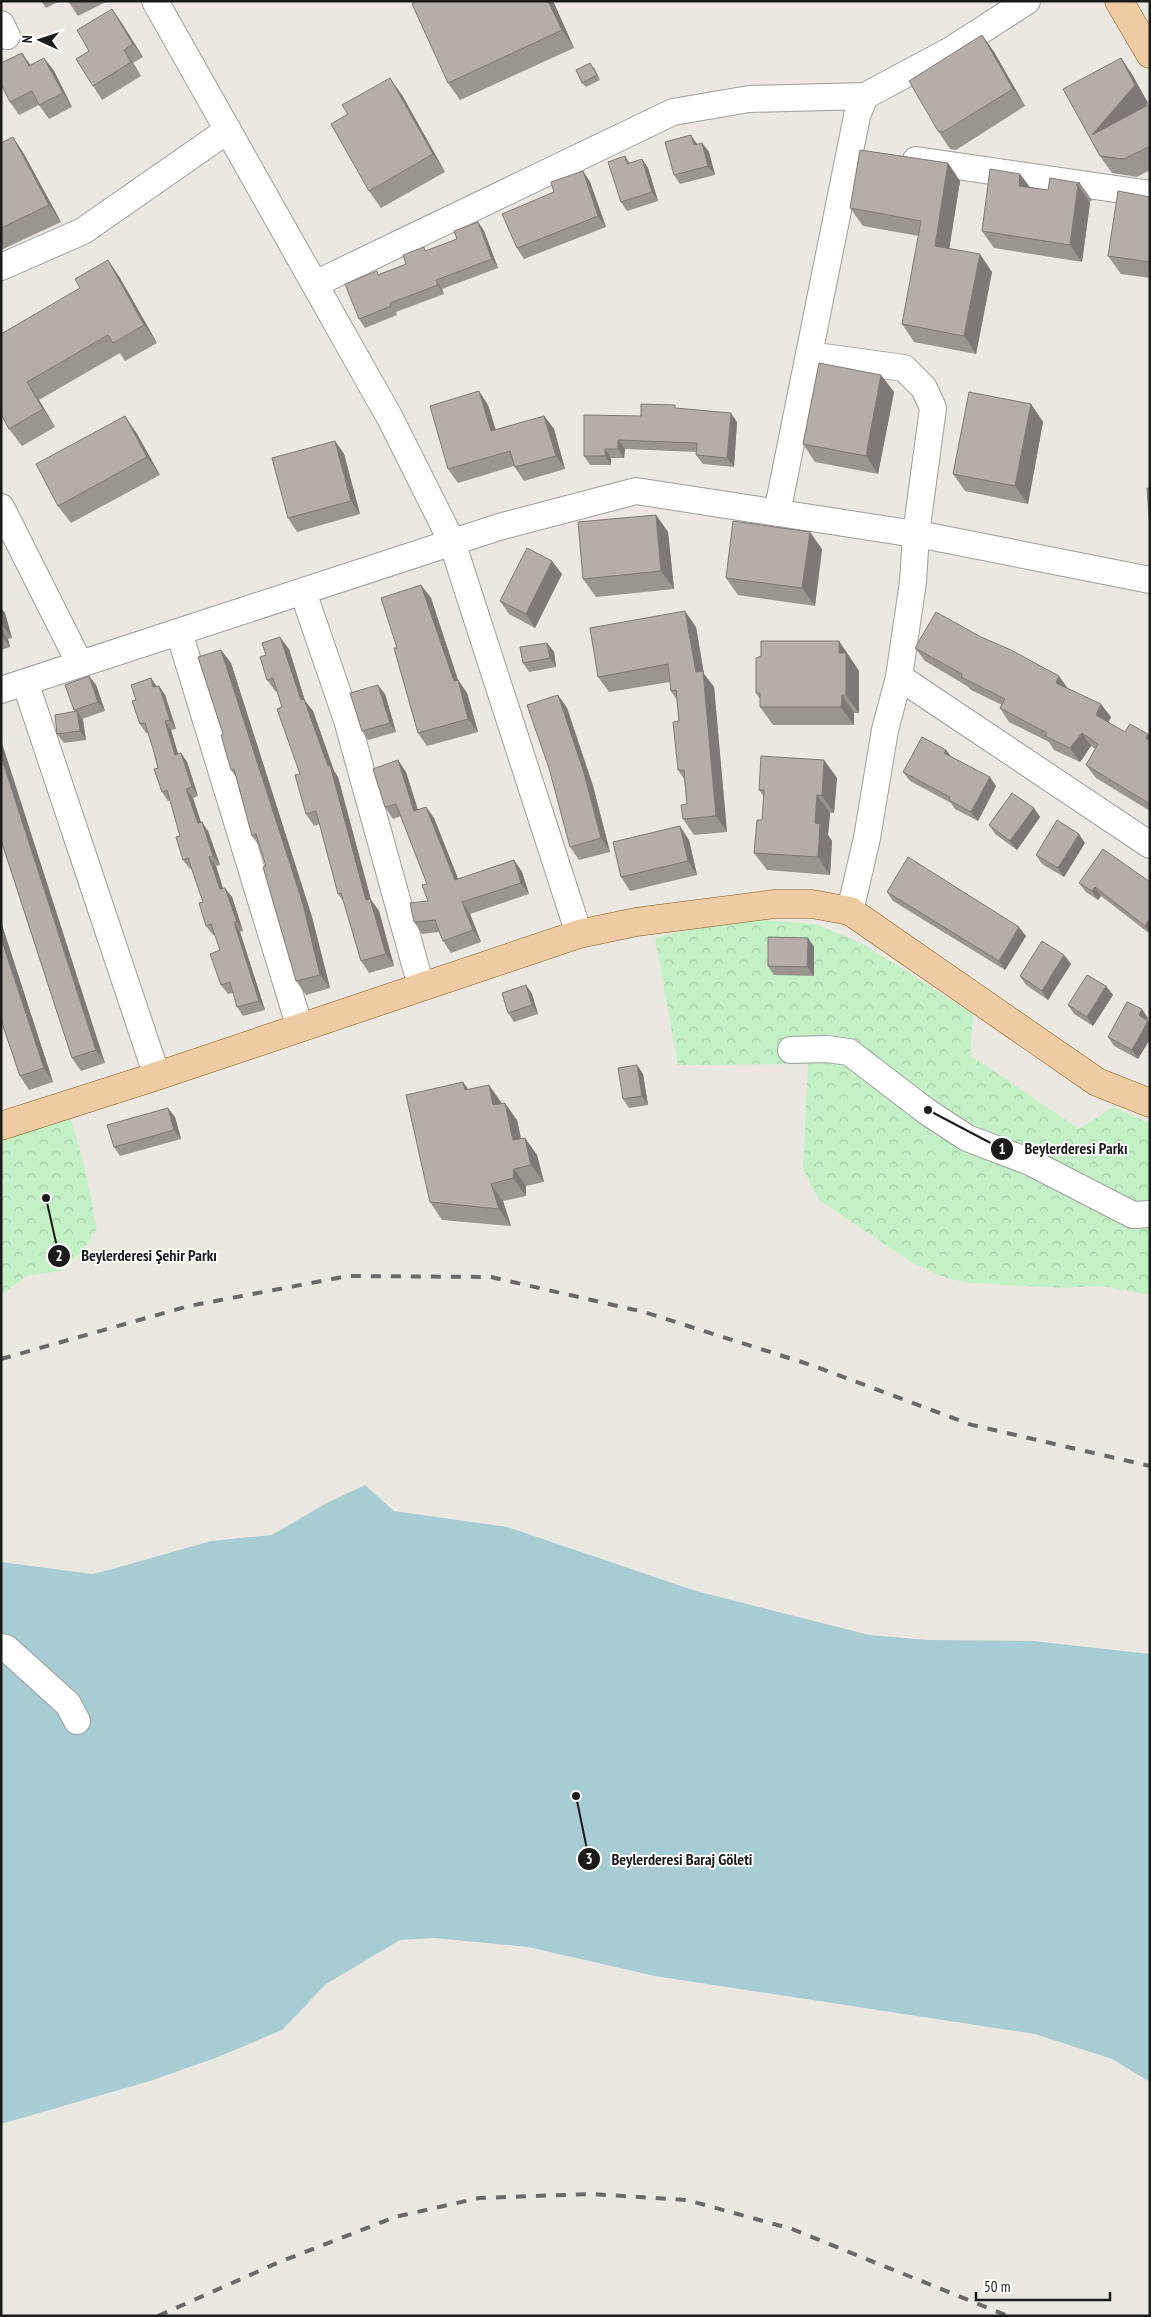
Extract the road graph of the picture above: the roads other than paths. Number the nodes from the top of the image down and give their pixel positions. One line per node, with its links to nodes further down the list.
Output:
1 (155, 1): 6 (street)
2 (1028, 1): 5 (street)
3 (1119, 1): 4 (main road)
4 (1150, 54)
5 (866, 96): 7 (street); 10 (street)
6 (228, 130): 9 (street); 10 (street)
7 (871, 152): 8 (street); 11 (street)
8 (1150, 194)
9 (1, 267)
10 (315, 284): 15 (street)
11 (809, 355): 13 (street); 14 (street)
12 (1, 507): 19 (street)
13 (777, 513): 14 (street); 15 (street)
14 (916, 534): 16 (street); 20 (street)
15 (452, 542): 17 (street); 24 (street)
16 (1150, 580)
17 (303, 592): 18 (street); 25 (street)
18 (179, 632): 19 (street); 26 (street)
19 (80, 664): 21 (street)
20 (899, 677): 22 (street); 23 (street)
21 (13, 686): 28 (street)
22 (1150, 845)
23 (850, 912): 24 (main road); 29 (main road)
24 (579, 934): 25 (main road)
25 (421, 986): 26 (main road)
26 (300, 1028): 28 (main road)
27 (792, 1050): 31 (street)
28 (157, 1076): 30 (main road)
29 (1150, 1103)
30 (1, 1126)
31 (1150, 1214)
32 (1, 1646): 33 (street)
33 (77, 1721)

